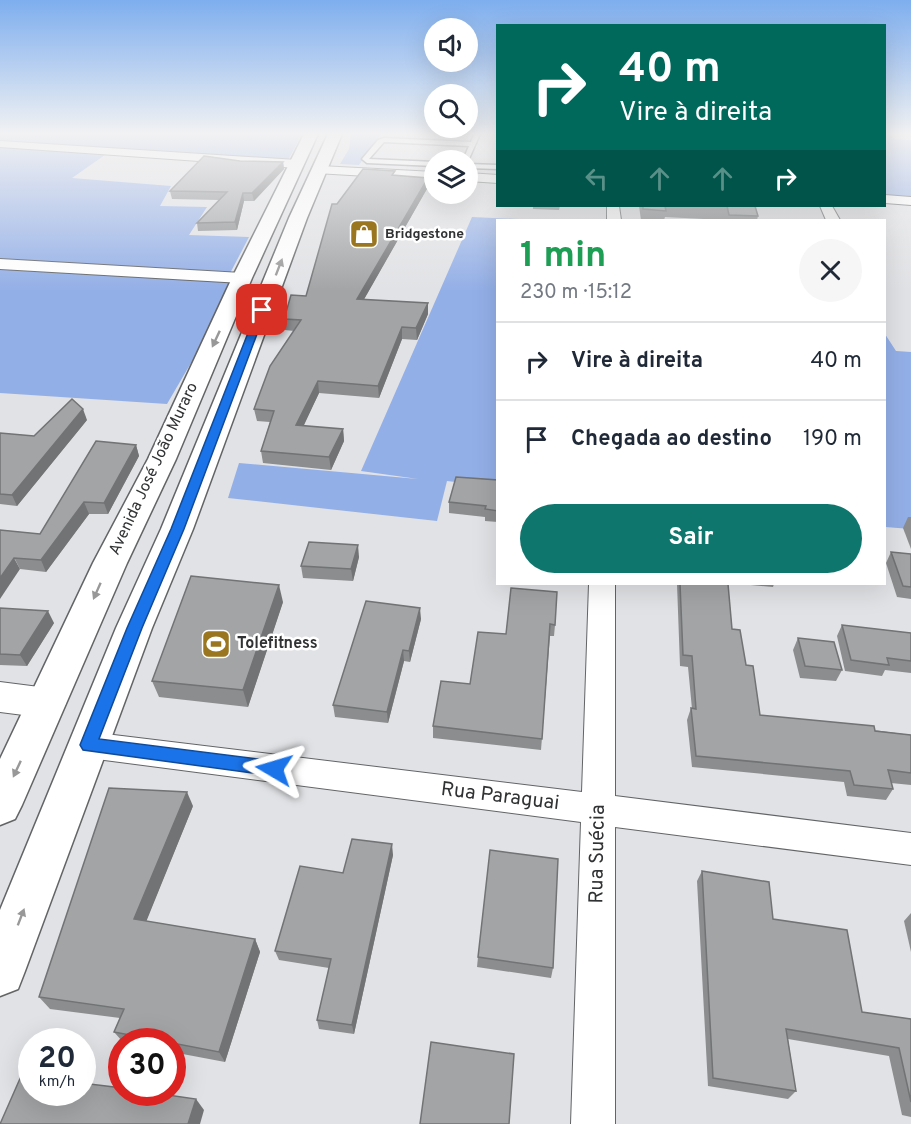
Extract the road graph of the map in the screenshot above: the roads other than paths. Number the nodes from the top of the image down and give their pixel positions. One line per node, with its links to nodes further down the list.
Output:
1 (294, 186): 6 (main road, Avenida José João Muraro)
2 (304, 186): 8 (main road, Avenida José João Muraro, one-way to 2)
3 (886, 200): 4 (street)
4 (911, 201)
5 (0, 264): 6 (street)
6 (242, 278): 7 (main road, Avenida José João Muraro, one-way to 7)
7 (162, 459): 8 (main road); 9 (main road, Avenida José João Muraro)
8 (177, 529): 11 (main road, Avenida José João Muraro)
9 (110, 563): 11 (main road); 13 (main road, Avenida José João Muraro, one-way to 13)
10 (602, 585): 16 (street, Rua Suécia)
11 (134, 628): 14 (main road, Avenida José João Muraro)
12 (0, 698): 13 (street)
13 (47, 703): 15 (main road, Avenida José João Muraro, one-way to 15)
14 (88, 745): 16 (street, Rua Paraguai); 18 (main road, Avenida José João Muraro, one-way to 14)
15 (0, 805)
16 (599, 810): 17 (street, Rua Paraguai); 19 (street, Rua Suécia)
17 (911, 849)
18 (0, 971)
19 (593, 1124)

